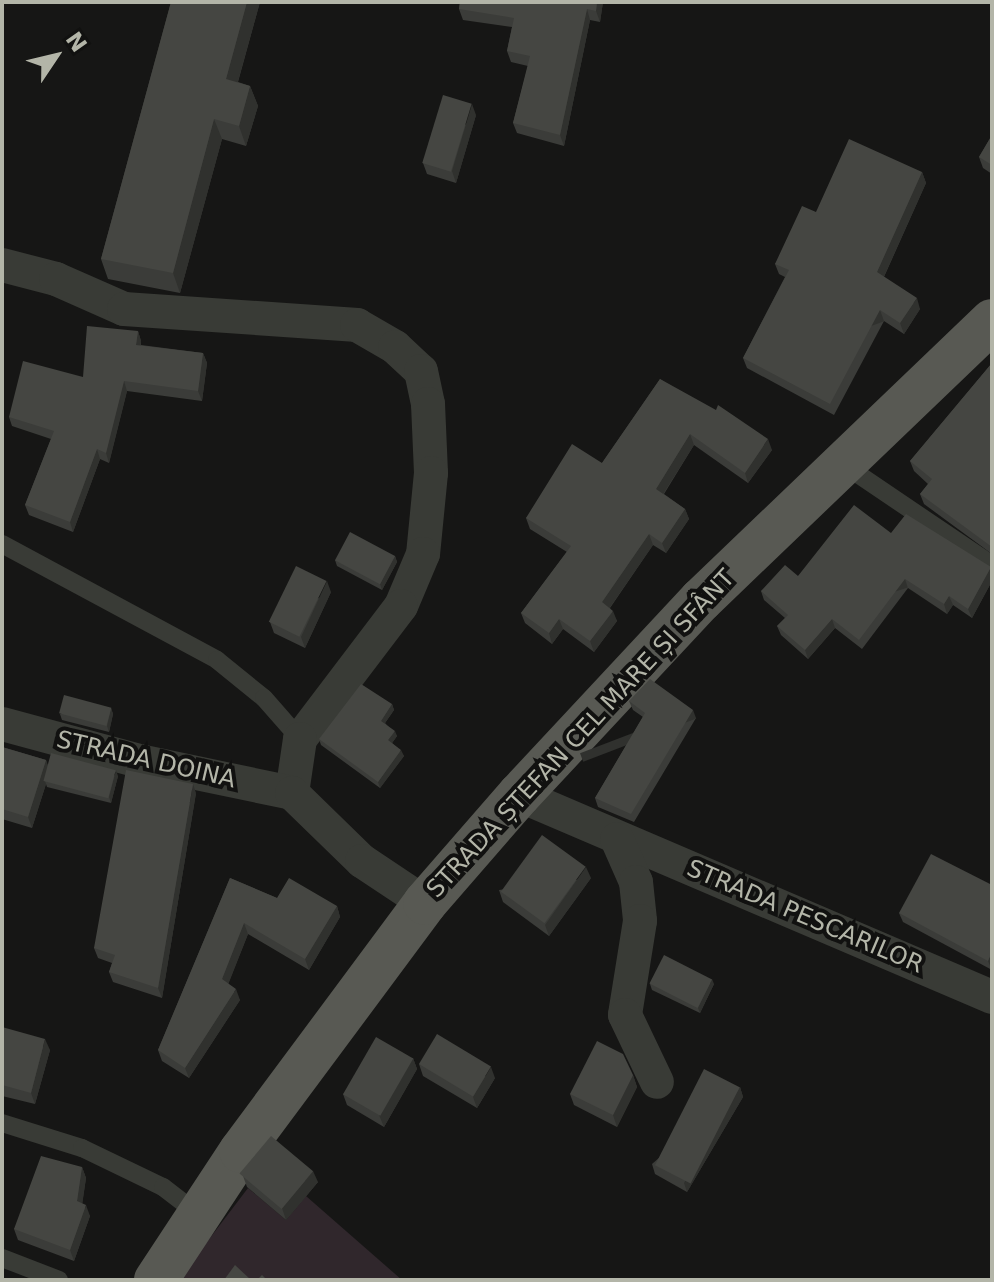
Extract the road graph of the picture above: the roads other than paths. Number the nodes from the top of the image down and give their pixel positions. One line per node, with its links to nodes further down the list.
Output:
1 (2, 265): 7 (street)
2 (992, 321): 3 (main road, STRADA ȘTEFAN CEL MARE ȘI SFÂNT)
3 (841, 462): 5 (lane); 9 (main road, STRADA ȘTEFAN CEL MARE ȘI SFÂNT)
4 (2, 544): 7 (lane)
5 (992, 565)
6 (2, 724): 8 (street, STRADA DOINA)
7 (300, 739): 8 (street)
8 (292, 793): 11 (street)
9 (519, 795): 10 (street, STRADA PESCARILOR); 11 (main road, STRADA ȘTEFAN CEL MARE ȘI SFÂNT)
10 (617, 839): 12 (street, STRADA PESCARILOR); 13 (street)
11 (425, 903): 15 (main road, STRADA ȘTEFAN CEL MARE ȘI SFÂNT)
12 (992, 997)
13 (657, 1082)
14 (2, 1123): 15 (lane)
15 (198, 1214): 18 (main road, STRADA ȘTEFAN CEL MARE ȘI SFÂNT)
16 (2, 1258): 17 (lane)
17 (59, 1280)
18 (156, 1280)

